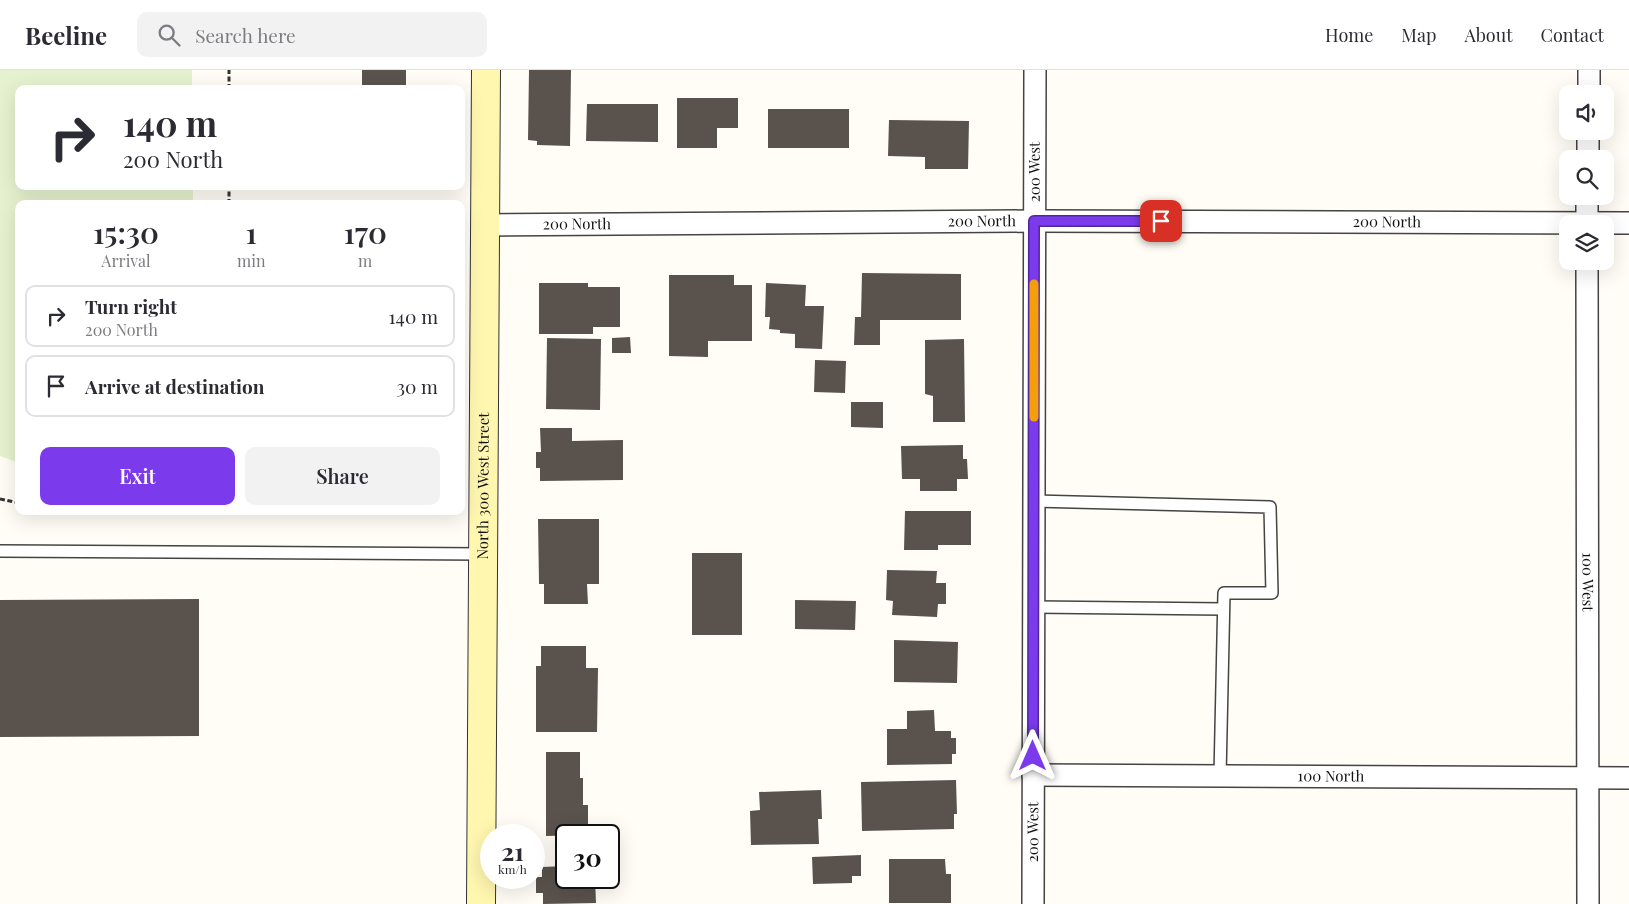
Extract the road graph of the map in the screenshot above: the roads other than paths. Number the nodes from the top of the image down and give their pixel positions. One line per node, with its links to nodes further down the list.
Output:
1 (486, 70): 9 (street, North 300 West Street)
2 (1035, 70): 5 (street, 200 West)
3 (1589, 70): 4 (street)
4 (1589, 85)
5 (1034, 221): 6 (street, 200 North); 9 (street, 200 North); 11 (street, 200 West)
6 (1559, 223)
7 (1614, 223): 8 (street, 200 North)
8 (1629, 223)
9 (486, 225): 13 (street, North 300 West Street)
10 (1587, 270): 18 (street, 100 West)
11 (1034, 501): 14 (street, 200 West); 15 (lane)
12 (0, 551): 13 (lane)
13 (484, 554): 20 (street, North 300 West Street)
14 (1034, 607): 15 (lane); 16 (street, 200 West)
15 (1223, 609): 17 (lane)
16 (1033, 775): 17 (street, 100 North); 21 (street, 200 West)
17 (1220, 776): 18 (street, 100 North)
18 (1588, 777): 19 (street, 100 North); 22 (street, 100 West)
19 (1629, 778)
20 (481, 904)
21 (1033, 904)
22 (1588, 904)

